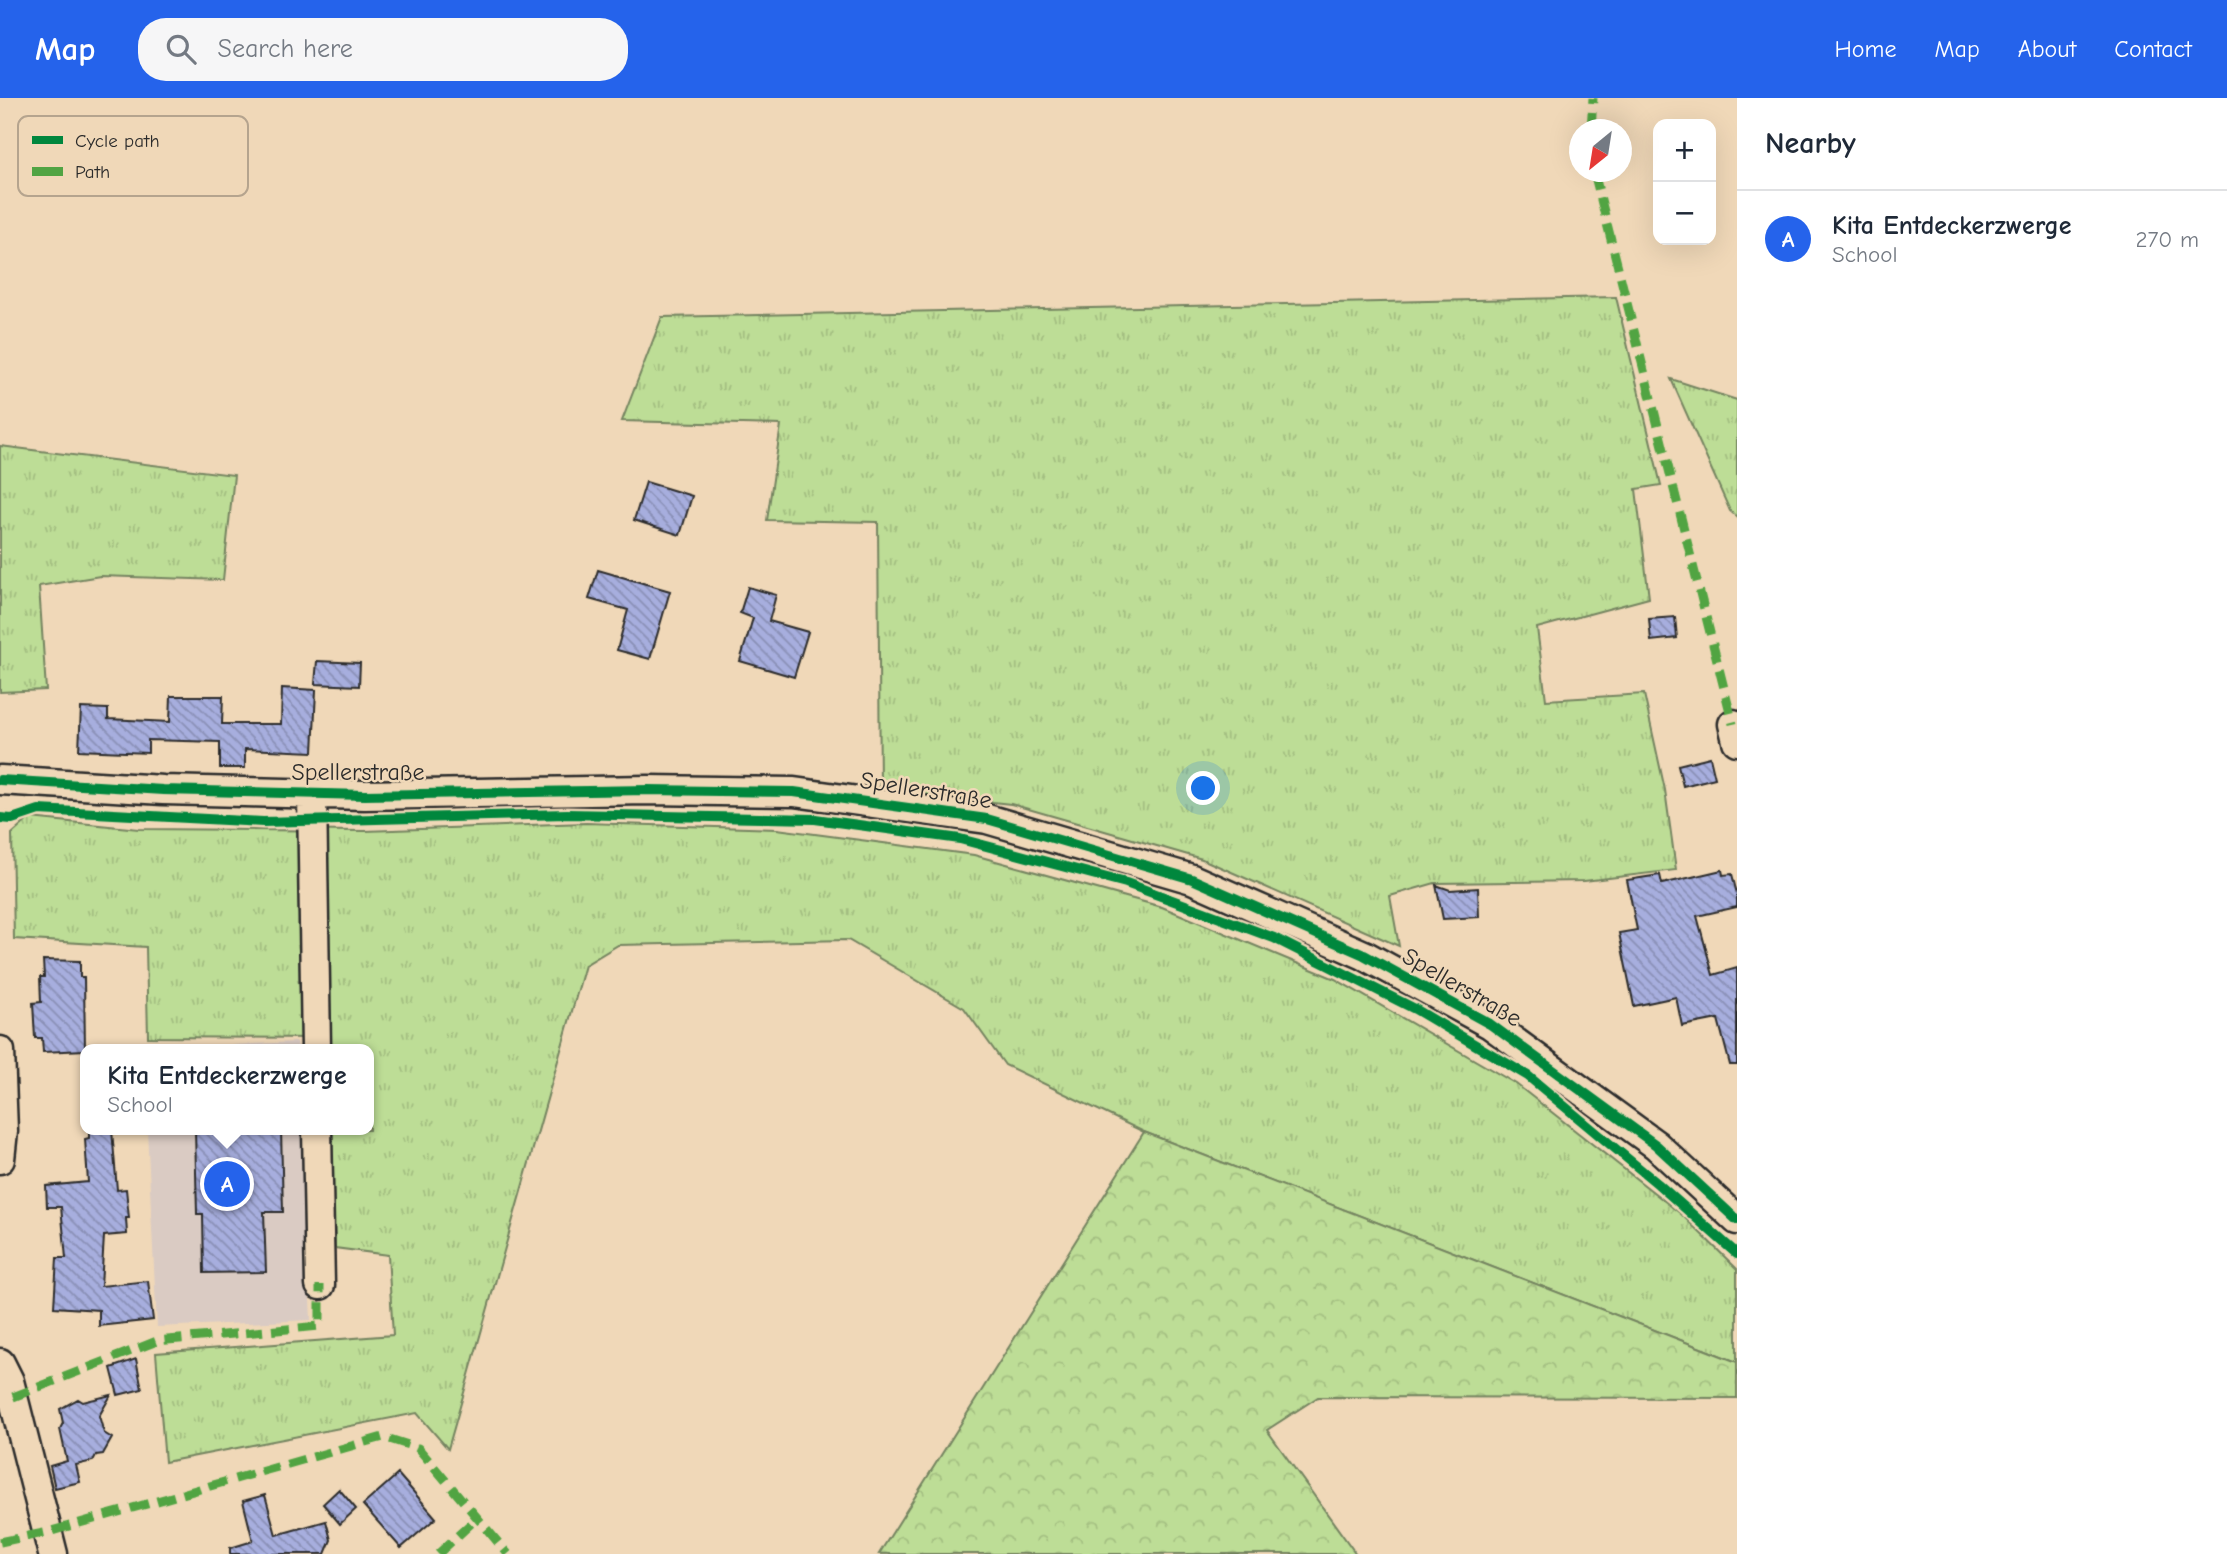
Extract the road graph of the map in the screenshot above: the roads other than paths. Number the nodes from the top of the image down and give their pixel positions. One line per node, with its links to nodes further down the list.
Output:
1 (0, 780): 2 (street, Spellerstraße)
2 (312, 794): 3 (street); 7 (street, Spellerstraße)
3 (316, 1044)
4 (0, 1051): 6 (street)
5 (317, 1135): 8 (street)
6 (0, 1159)
7 (1731, 1227)
8 (320, 1285)
9 (0, 1363): 10 (street)
10 (53, 1554)

